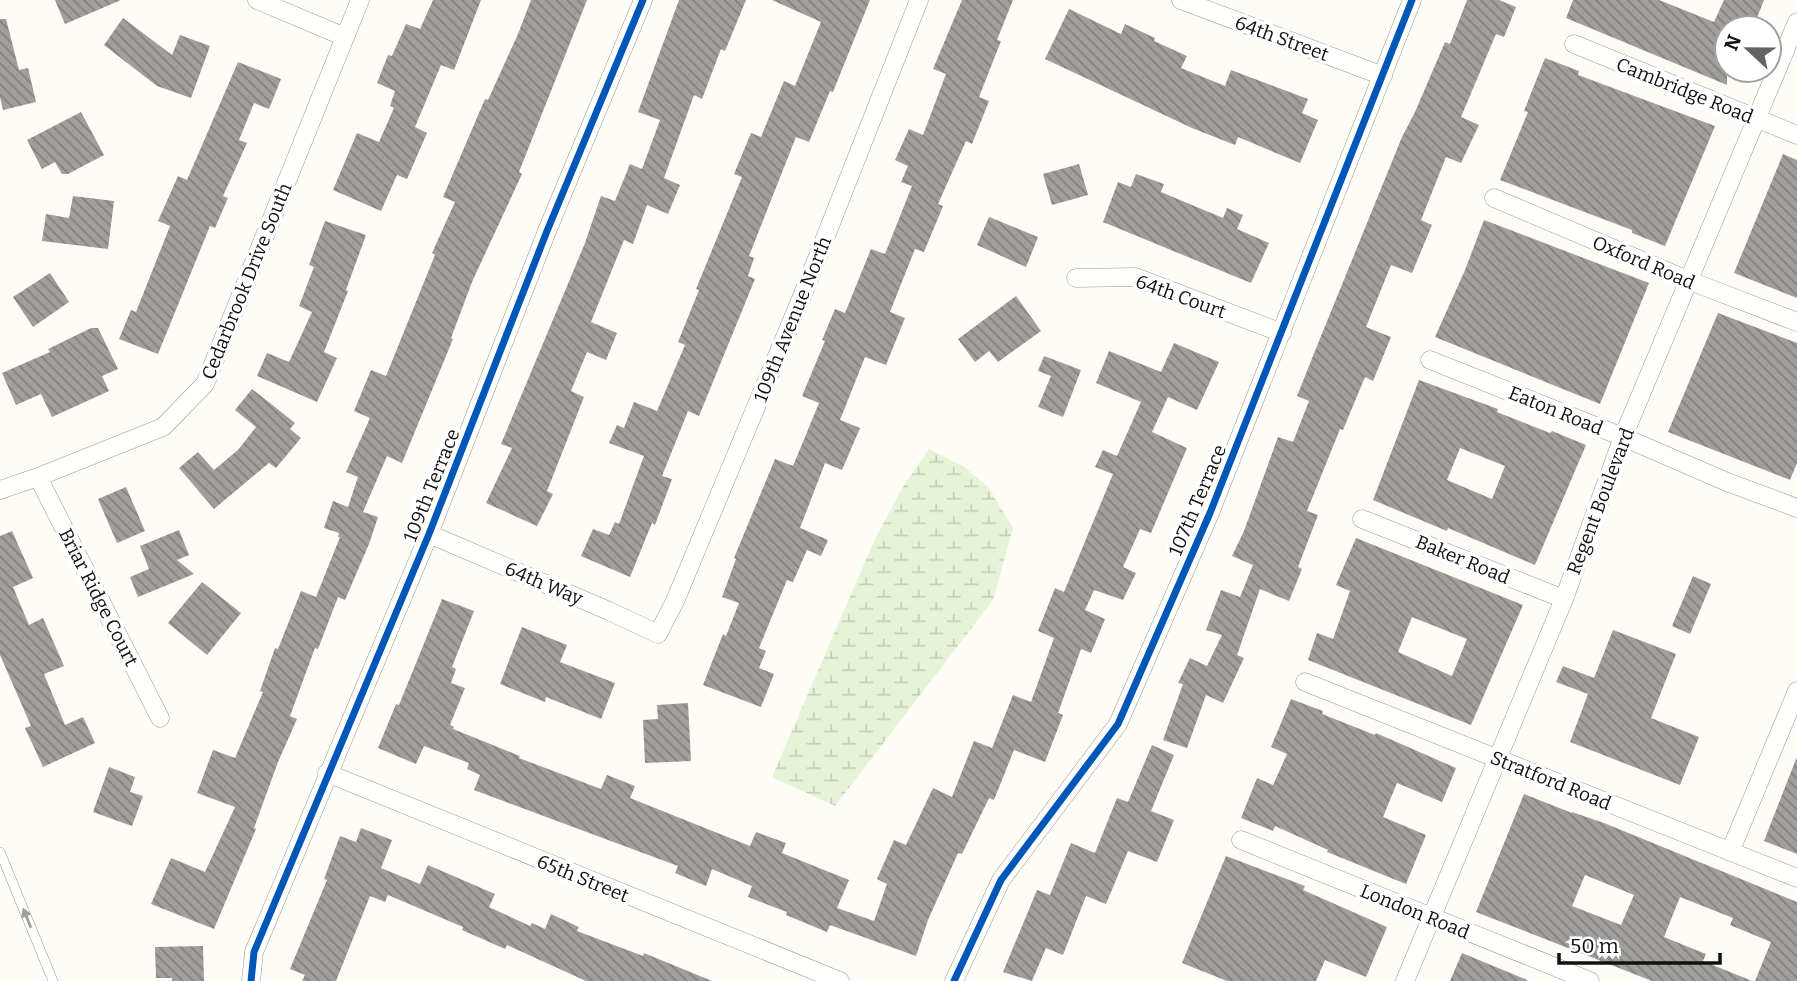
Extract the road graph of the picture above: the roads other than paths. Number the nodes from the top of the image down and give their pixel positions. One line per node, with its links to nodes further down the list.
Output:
1 (257, 0): 8 (street)
2 (360, 0): 8 (street, Cedarbrook Drive South)
3 (643, 0): 24 (street, 109th Terrace)
4 (919, 0): 26 (street, 109th Avenue North)
5 (1181, 0): 10 (street, 64th Street)
6 (1412, 0): 10 (street, 107th Terrace)
7 (1797, 22): 11 (street, Regent Boulevard)
8 (345, 37): 20 (street, Cedarbrook Drive South)
9 (1574, 44): 11 (street, Cambridge Road)
10 (1383, 76): 17 (street, 107th Terrace)
11 (1758, 119): 12 (street, Cambridge Road); 15 (street, Regent Boulevard)
12 (1797, 135)
13 (1493, 198): 15 (street, Oxford Road)
14 (1076, 278): 17 (street, 64th Court)
15 (1690, 282): 16 (street, Oxford Road); 19 (street, Regent Boulevard)
16 (1797, 322)
17 (1282, 333): 40 (street, 107th Terrace)
18 (1430, 360): 19 (street, Eaton Road)
19 (1623, 437): 22 (street, Eaton Road); 25 (street, Regent Boulevard)
20 (38, 477): 21 (street, Cedarbrook Drive South); 29 (street, Briar Ridge Court)
21 (0, 490)
22 (1797, 508)
23 (1362, 519): 25 (street, Baker Road)
24 (429, 534): 26 (street, 64th Way); 31 (street, 109th Terrace)
25 (1564, 599): 30 (street, Regent Boulevard)
26 (658, 635)
27 (1305, 682): 30 (street, Stratford Road)
28 (1797, 691): 34 (street)
29 (160, 718)
30 (1498, 760): 34 (street, Stratford Road); 36 (street, Regent Boulevard)
31 (327, 773): 38 (street, 109th Terrace); 39 (street, 65th Street)
32 (1241, 840): 36 (street, London Road)
33 (0, 852): 37 (lane, one-way to 33)
34 (1730, 852): 35 (street, Stratford Road)
35 (1797, 878)
36 (1432, 918): 41 (street, Regent Boulevard); 42 (street, London Road)
37 (53, 981)
38 (251, 981)
39 (840, 981)
40 (954, 981)
41 (1405, 981)
42 (1590, 981)

